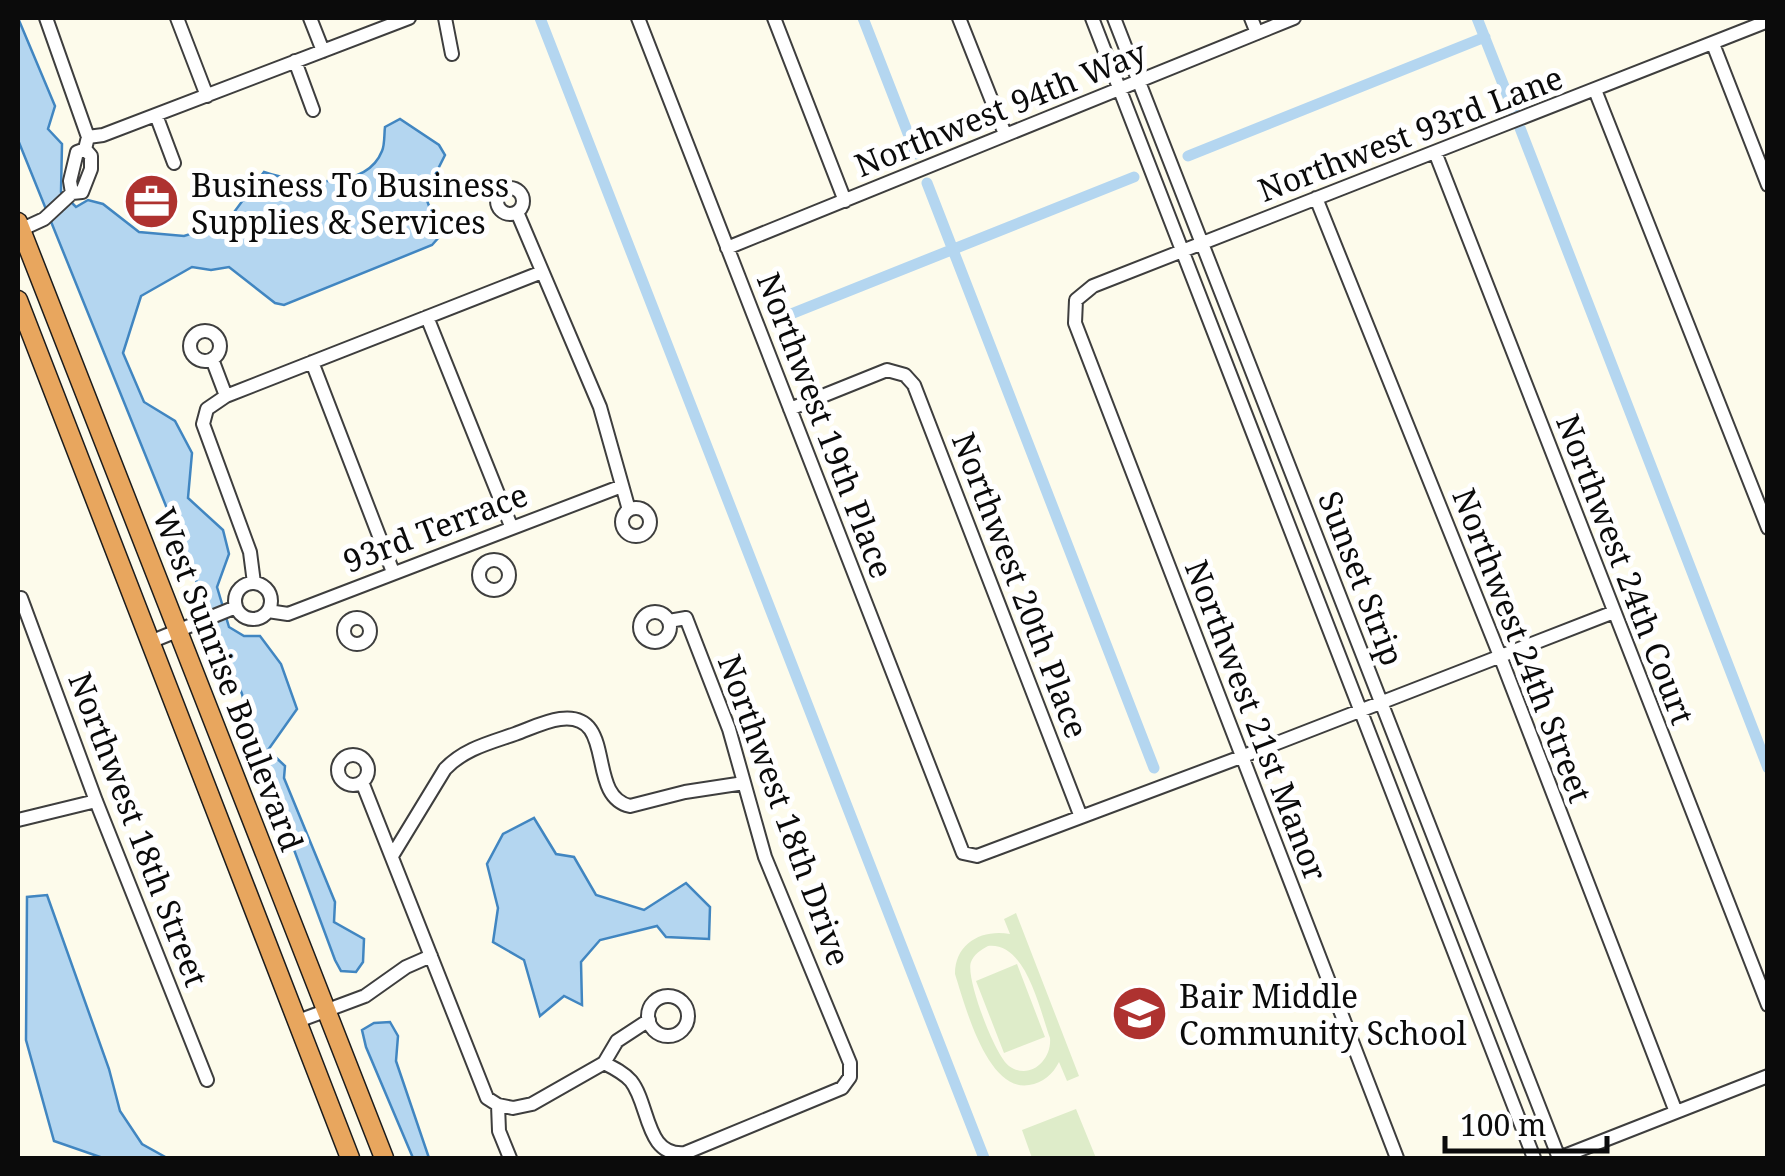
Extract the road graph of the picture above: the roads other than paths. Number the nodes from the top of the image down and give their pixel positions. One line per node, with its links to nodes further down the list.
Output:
1 (46, 18): 26 (street)
2 (176, 18): 22 (street)
3 (310, 18): 16 (street)
4 (408, 18): 16 (street)
5 (445, 18): 17 (street)
6 (638, 18): 35 (street, Northwest 19th Place)
7 (774, 18): 31 (street)
8 (959, 18): 25 (street)
9 (1092, 18): 20 (street, Sunset Strip)
10 (1114, 18): 19 (street, Sunset Strip)
11 (1251, 18): 14 (street)
12 (1294, 18): 14 (street, Northwest 94th Way)
13 (1768, 22): 15 (street, Northwest 93rd Lane)
14 (1257, 33): 19 (street, Northwest 94th Way)
15 (1712, 44): 21 (street, Northwest 93rd Lane); 29 (street)
16 (322, 51): 18 (street)
17 (452, 54)
18 (295, 62): 22 (street); 23 (street)
19 (1139, 82): 20 (street, Northwest 94th Way); 34 (street, Sunset Strip)
20 (1120, 88): 25 (street, Northwest 94th Way); 36 (street, Sunset Strip)
21 (1595, 90): 27 (street, Northwest 93rd Lane); 48 (street)
22 (207, 96): 24 (street)
23 (314, 110)
24 (156, 115): 26 (street); 28 (street)
25 (1005, 134): 31 (street, Northwest 94th Way)
26 (86, 143): 33 (street)
27 (1435, 152): 30 (street, Northwest 93rd Lane); 57 (street, Northwest 24th Court)
28 (174, 163)
29 (1768, 185)
30 (1316, 198): 34 (street, Northwest 93rd Lane); 62 (street, Northwest 24th Street)
31 (845, 201): 35 (street, Northwest 94th Way)
32 (517, 212): 37 (street)
33 (18, 228): 60 (highway, West Sunrise Boulevard)
34 (1202, 244): 36 (street, Northwest 93rd Lane); 63 (street, Sunset Strip)
35 (728, 248): 44 (street, Northwest 19th Place)
36 (1184, 252): 39 (street, Northwest 93rd Lane); 64 (street, Sunset Strip)
37 (542, 272): 40 (street); 45 (street)
38 (18, 300): 61 (highway, West Sunrise Boulevard)
39 (1076, 300): 65 (street, Northwest 21st Manor)
40 (427, 317): 42 (street); 47 (street)
41 (212, 359): 43 (street)
42 (312, 362): 43 (street); 51 (street)
43 (226, 396): 52 (street)
44 (790, 409): 69 (street, Northwest 20th Place); 69 (street, Northwest 19th Place)
45 (622, 486): 46 (street); 47 (street, 93rd Terrace)
46 (629, 510)
47 (512, 526): 49 (street, 93rd Terrace)
48 (1768, 528)
49 (480, 538): 50 (street); 51 (street, 93rd Terrace)
50 (489, 560)
51 (393, 572): 53 (street, 93rd Terrace)
52 (254, 584): 55 (street); 56 (street)
53 (341, 592): 56 (street, 93rd Terrace); 58 (street)
54 (21, 598): 68 (street, Northwest 18th Street)
55 (231, 609): 56 (street); 60 (street)
56 (268, 610)
57 (1614, 612): 62 (street); 73 (street, Northwest 24th Court)
58 (352, 618)
59 (669, 621): 67 (street, Northwest 18th Drive)
60 (178, 631): 61 (street); 74 (highway, West Sunrise Boulevard)
61 (150, 642): 76 (highway, West Sunrise Boulevard)
62 (1500, 656): 63 (street); 81 (street, Northwest 24th Street)
63 (1381, 703): 64 (street); 87 (street, Sunset Strip)
64 (1362, 710): 65 (street); 86 (street, Sunset Strip)
65 (1242, 758): 69 (street); 85 (street, Northwest 21st Manor)
66 (362, 782): 71 (street)
67 (744, 783): 71 (street); 77 (street, Northwest 18th Drive)
68 (96, 801): 70 (street); 79 (street, Northwest 18th Street)
69 (1082, 817)
70 (18, 820)
71 (392, 856): 72 (street)
72 (431, 956): 74 (street); 80 (street)
73 (1768, 1005)
74 (327, 1010): 76 (street); 83 (highway, West Sunrise Boulevard)
75 (649, 1020): 77 (street)
76 (298, 1021): 82 (highway, West Sunrise Boulevard)
77 (604, 1063): 80 (street)
78 (1768, 1076): 81 (street)
79 (207, 1080)
80 (498, 1106): 84 (street)
81 (1676, 1112): 87 (street)
82 (350, 1158)
83 (384, 1158)
84 (510, 1158)
85 (1397, 1158)
86 (1534, 1158)
87 (1559, 1158)

